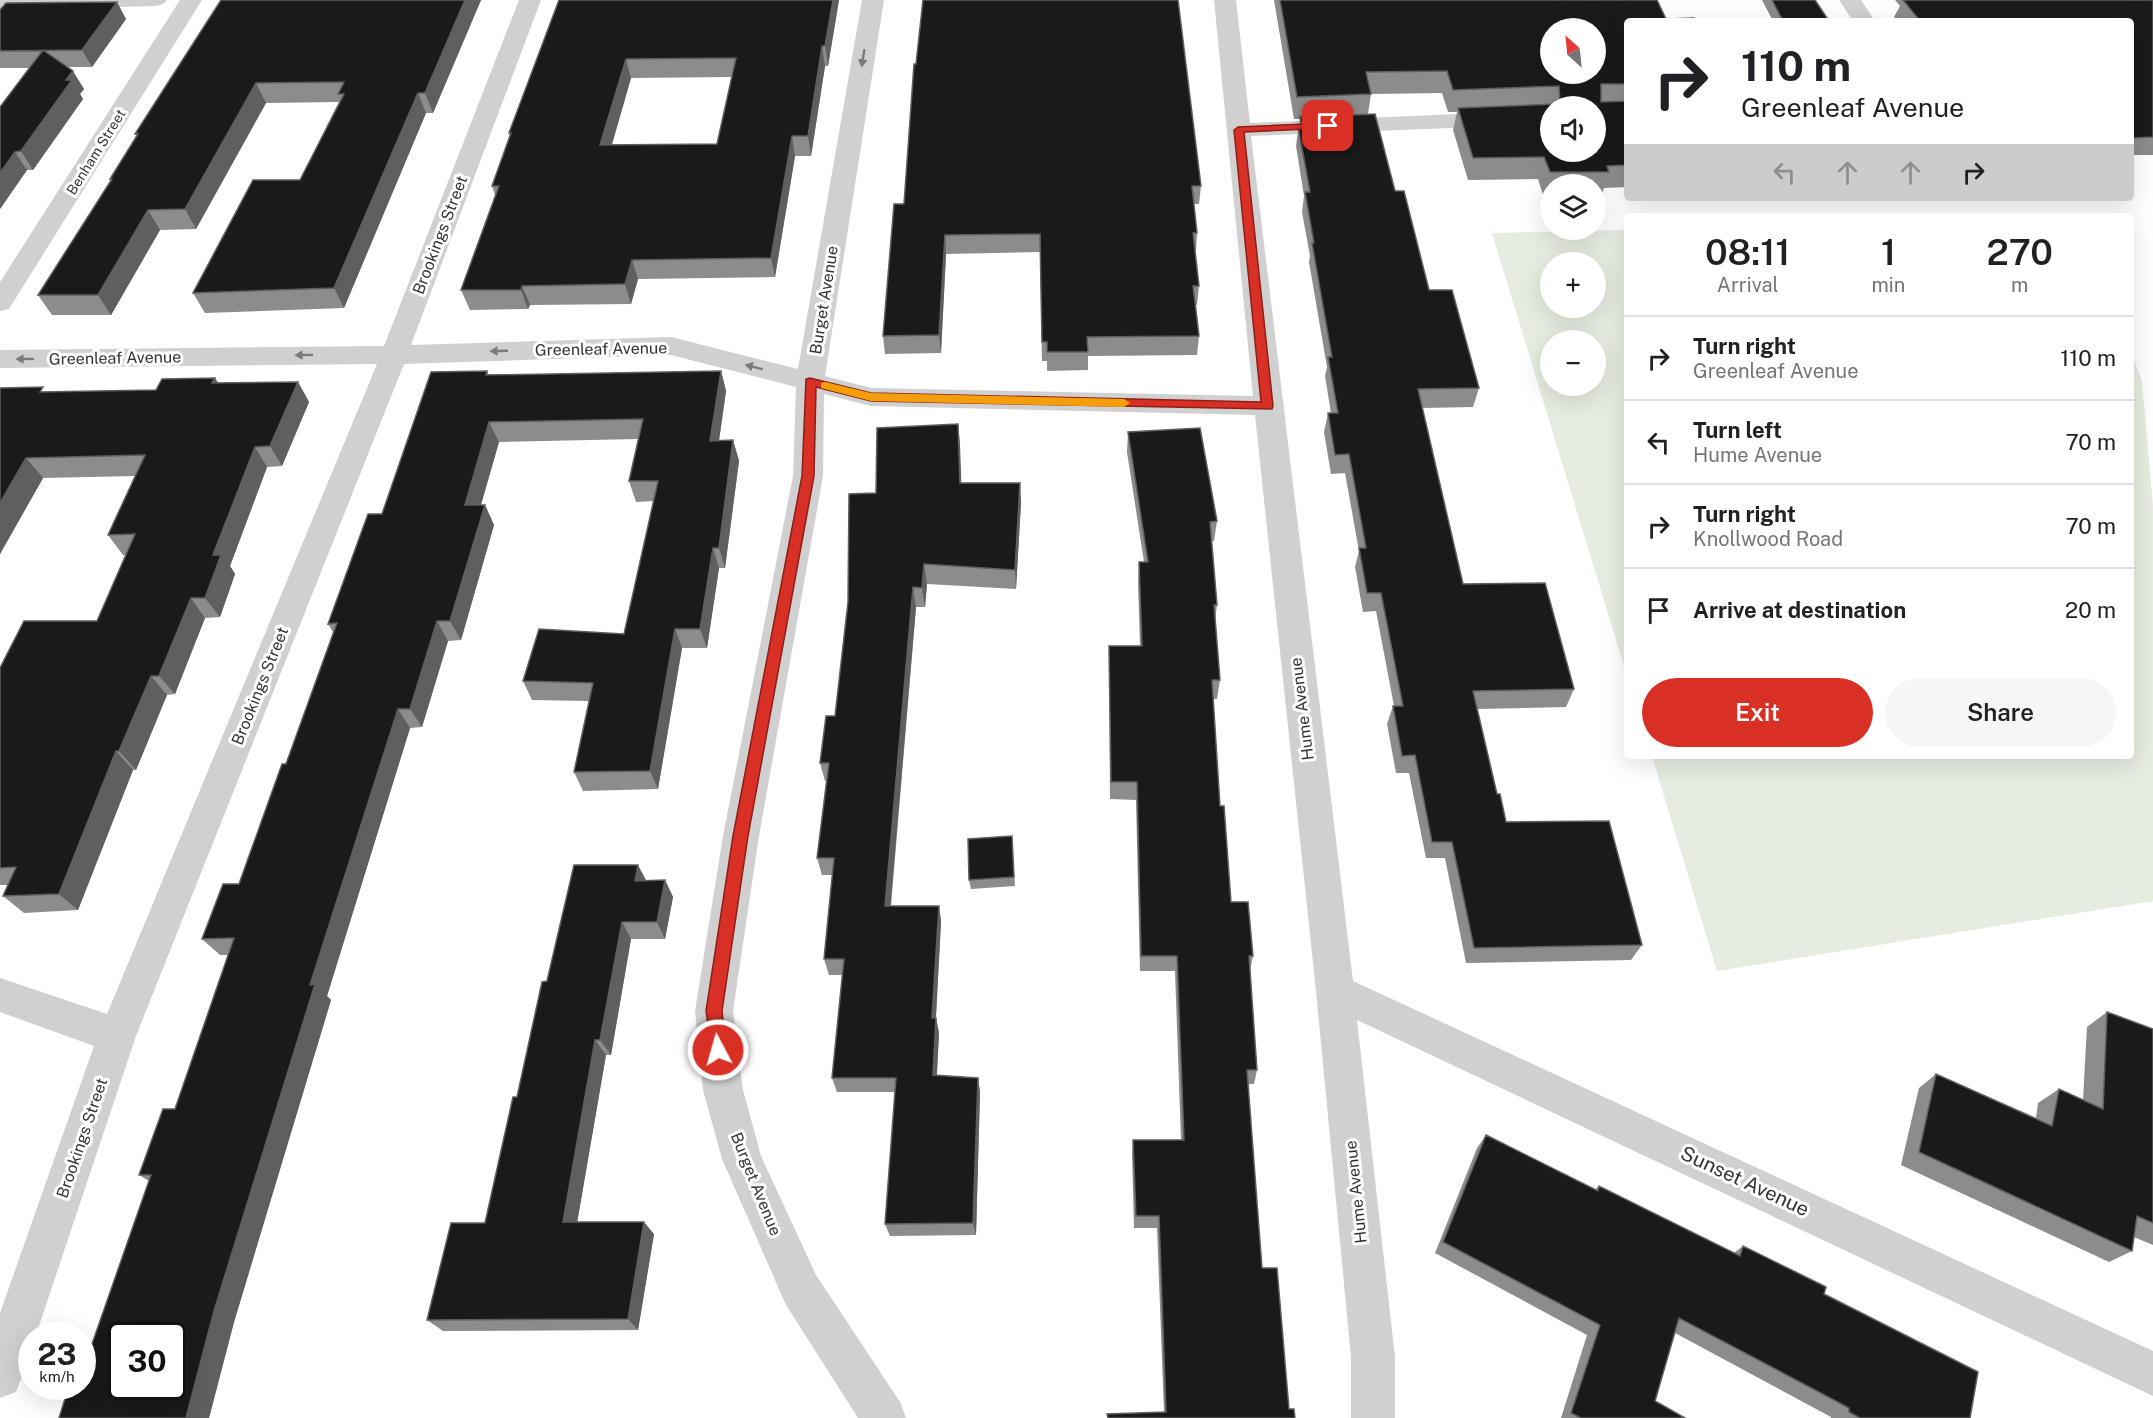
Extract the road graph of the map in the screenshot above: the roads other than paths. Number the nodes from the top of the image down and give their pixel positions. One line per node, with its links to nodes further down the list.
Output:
1 (156, 0): 7 (street)
2 (191, 0): 11 (street, Benham Street)
3 (530, 0): 12 (street, Brookings Street)
4 (873, 0): 14 (street, Burget Avenue, one-way to 14)
5 (1225, 0): 10 (street, Hume Avenue)
6 (1850, 0): 8 (street)
7 (0, 4)
8 (1861, 18)
9 (1540, 117): 10 (street)
10 (1238, 130): 15 (street, Hume Avenue)
11 (0, 303)
12 (394, 354): 13 (street, Greenleaf Avenue, one-way to 13); 14 (street, Greenleaf Avenue, one-way to 12); 18 (street, Brookings Street)
13 (0, 359)
14 (810, 382): 15 (street, Greenleaf Avenue); 21 (street, Burget Avenue)
15 (1268, 406): 16 (street, Hume Avenue)
16 (1335, 992): 19 (street, Sunset Avenue); 22 (street, Hume Avenue)
17 (0, 995): 18 (street)
18 (117, 1036): 20 (street, Brookings Street)
19 (2153, 1374)
20 (0, 1376)
21 (884, 1418)
22 (1373, 1418)

